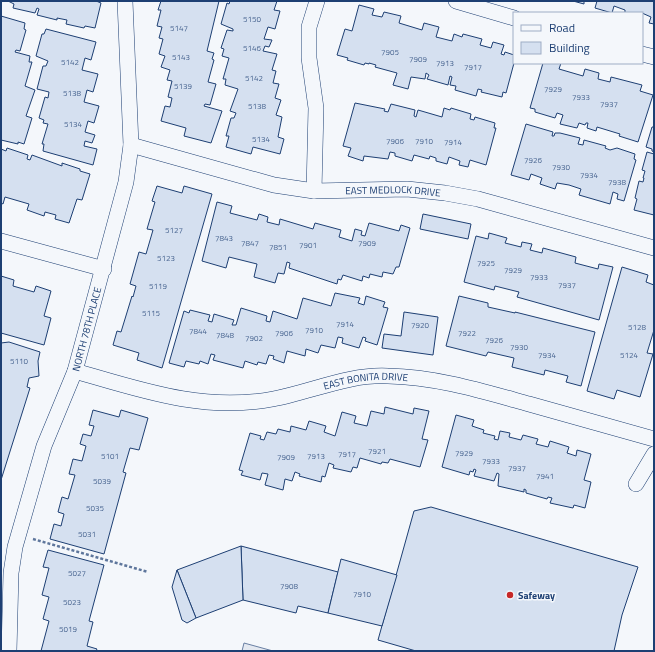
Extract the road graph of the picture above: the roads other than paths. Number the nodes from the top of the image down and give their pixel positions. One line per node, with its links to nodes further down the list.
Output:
1 (125, 1): 7 (street, NORTH 78TH PLACE)
2 (317, 1): 8 (street)
3 (456, 1): 4 (street)
4 (513, 18)
5 (643, 54): 6 (street)
6 (654, 57)
7 (131, 145): 8 (street, EAST MEDLOCK DRIVE); 11 (street, NORTH 78TH PLACE)
8 (314, 191): 10 (street, EAST MEDLOCK DRIVE)
9 (1, 241): 11 (street)
10 (654, 248)
11 (104, 269): 12 (street, NORTH 78TH PLACE)
12 (75, 371): 13 (street, EAST BONITA DRIVE); 16 (street, NORTH 78TH PLACE)
13 (654, 439)
14 (654, 454): 15 (street)
15 (636, 484)
16 (9, 651)

